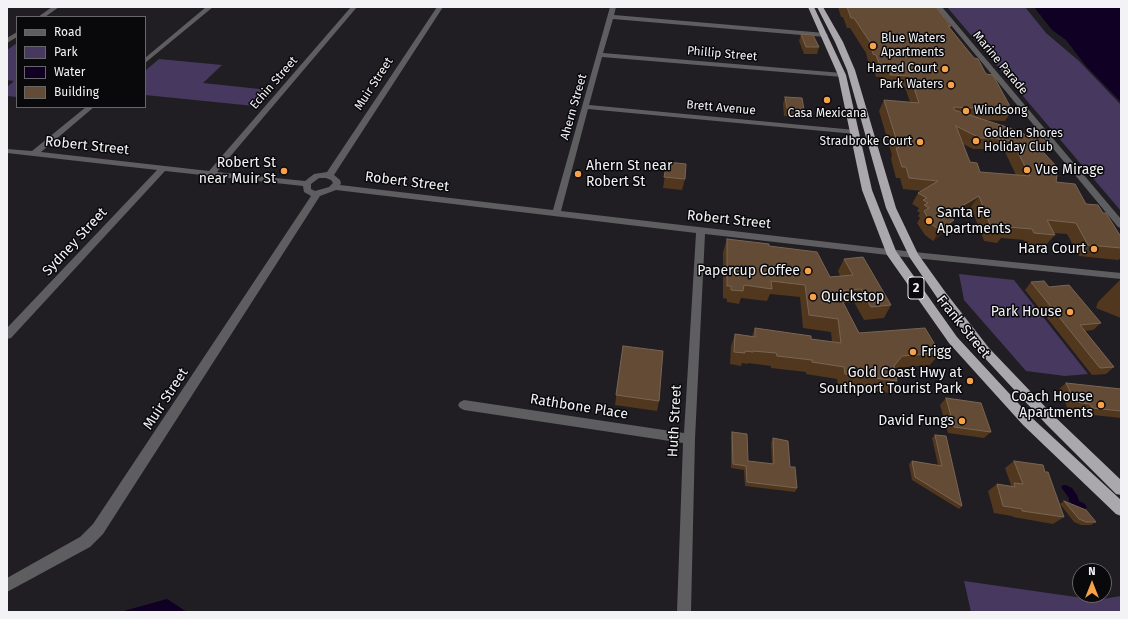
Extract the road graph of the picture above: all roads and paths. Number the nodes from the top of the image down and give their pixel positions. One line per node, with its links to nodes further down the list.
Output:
1 (56, 7): 9 (street)
2 (210, 7): 15 (street)
3 (354, 7): 23 (street, Echin Street)
4 (440, 7): 24 (street, Muir Street)
5 (613, 7): 10 (street, Ahern Street)
6 (811, 7): 12 (highway, Frank Street / 2)
7 (820, 7): 32 (highway, Frank Street / 2)
8 (939, 7): 29 (street, Marine Parade)
9 (42, 16)
10 (610, 17): 12 (street); 14 (street, Ahern Street)
11 (16, 35): 13 (street)
12 (825, 35): 16 (highway, Frank Street / 2)
13 (7, 41)
14 (600, 55): 16 (street, Phillip Street); 17 (street, Ahern Street)
15 (146, 60)
16 (842, 75): 19 (highway, Frank Street / 2)
17 (585, 107): 19 (street, Brett Avenue); 28 (street, Ahern Street)
18 (89, 108): 21 (street)
19 (855, 132): 31 (highway, Frank Street / 2)
20 (8, 152): 21 (street, Robert Street)
21 (34, 154): 22 (street, Robert Street)
22 (163, 168): 23 (street, Robert Street); 34 (street, Sydney Street)
23 (211, 173): 25 (street, Robert Street)
24 (329, 176): 25 (street); 26 (street)
25 (307, 184): 27 (street)
26 (334, 187): 27 (street); 28 (street, Robert Street)
27 (317, 194): 39 (street, Muir Street)
28 (556, 213): 30 (street, Robert Street)
29 (1121, 225)
30 (701, 231): 31 (street, Robert Street); 36 (street, Huth Street)
31 (891, 252): 32 (street, Robert Street); 38 (highway, Frank Street / 2)
32 (914, 255): 33 (street, Robert Street); 37 (highway, Frank Street / 2)
33 (1121, 276)
34 (7, 335)
35 (464, 405): 36 (street, Rathbone Place)
36 (688, 439): 40 (street, Huth Street)
37 (1121, 489)
38 (1121, 509)
39 (7, 585)
40 (684, 612)

